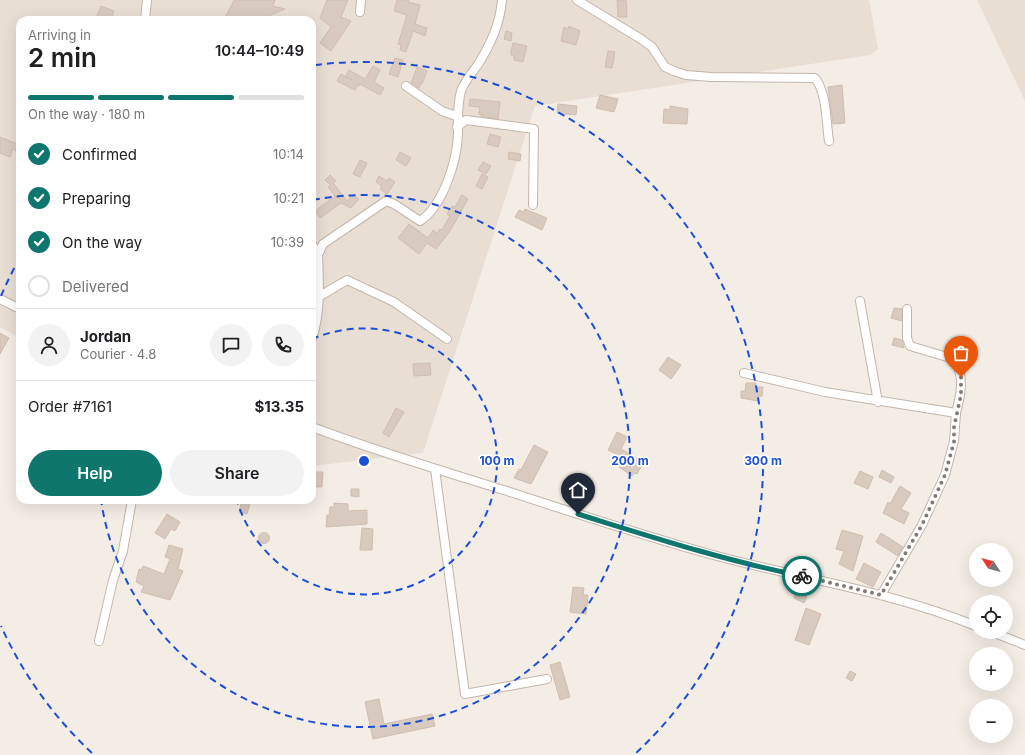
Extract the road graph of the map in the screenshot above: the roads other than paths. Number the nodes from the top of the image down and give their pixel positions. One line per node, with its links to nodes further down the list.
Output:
1 (148, 0): 6 (street)
2 (361, 0): 5 (street)
3 (502, 0): 8 (street)
4 (577, 0): 10 (street)
5 (360, 12)
6 (146, 16)
7 (406, 86): 8 (street)
8 (456, 116): 9 (street)
9 (457, 127): 11 (street); 13 (street)
10 (829, 141)
11 (533, 205)
12 (316, 251): 13 (street)
13 (318, 255): 14 (street)
14 (320, 296): 19 (street); 20 (street)
15 (0, 299): 17 (street)
16 (860, 301): 22 (street)
17 (16, 307)
18 (907, 309): 23 (street)
19 (316, 325)
20 (447, 339)
21 (744, 373): 22 (street)
22 (878, 402): 23 (street)
23 (956, 413): 27 (street)
24 (316, 428): 25 (street)
25 (436, 469): 27 (street); 32 (street)
26 (131, 504): 30 (street)
27 (881, 595): 28 (street)
28 (969, 624)
29 (1010, 639): 31 (street)
30 (100, 641)
31 (1025, 645)
32 (547, 679)

